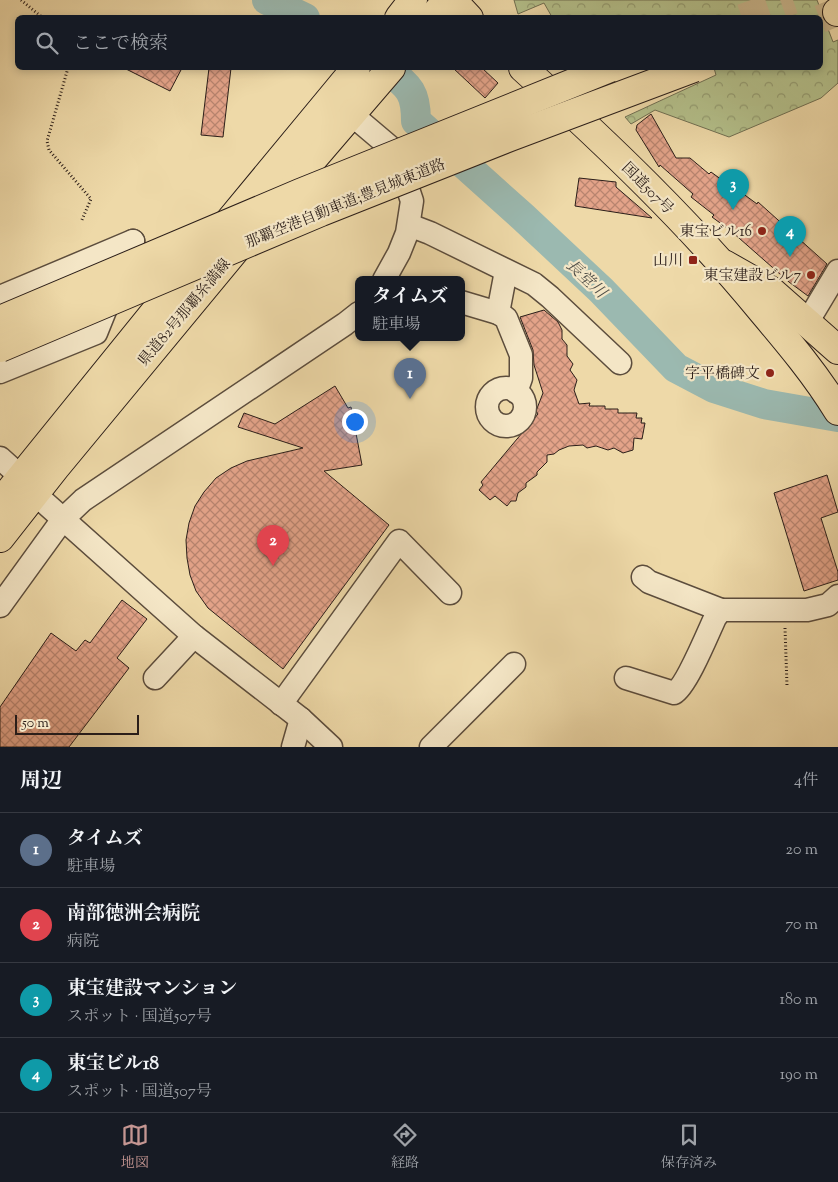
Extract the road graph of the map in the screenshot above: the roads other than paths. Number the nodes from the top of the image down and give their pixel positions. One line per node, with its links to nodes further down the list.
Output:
1 (412, 0): 4 (main road)
2 (447, 0): 5 (main road)
3 (452, 0): 6 (main road)
4 (401, 15)
5 (434, 15)
6 (466, 15)
7 (388, 70): 11 (main road, 県道82号那覇糸満線)
8 (525, 70): 13 (main road, 国道507号)
9 (605, 70): 21 (main road, 那覇空港自動車道;豊見城東道路, bridge)
10 (689, 70): 23 (main road, 那覇空港自動車道;豊見城東道路, bridge)
11 (355, 89): 12 (street); 30 (main road, 県道82号那覇糸満線)
12 (409, 225): 14 (street); 16 (street)
13 (724, 264): 22 (main road); 28 (main road, 国道507号)
14 (506, 271): 19 (street); 25 (street)
15 (838, 271): 22 (street)
16 (389, 276)
17 (0, 297): 26 (street)
18 (465, 303): 19 (street)
19 (498, 313): 27 (street)
20 (355, 316): 32 (street)
21 (0, 320)
22 (808, 321): 24 (main road)
23 (0, 348)
24 (838, 350)
25 (620, 363)
26 (0, 372)
27 (516, 392): 27 (street)
28 (833, 398)
29 (0, 458): 30 (street)
30 (28, 485): 31 (main road, 県道82号那覇糸満線); 32 (street); 33 (main road, 県道82号那覇糸満線)
31 (0, 503)
32 (63, 519): 37 (street); 39 (street)
33 (0, 538)
34 (643, 578): 38 (street)
35 (450, 593): 43 (street)
36 (838, 596): 38 (street)
37 (0, 606)
38 (721, 610): 42 (street)
39 (194, 636): 41 (street); 43 (street)
40 (514, 664): 47 (street)
41 (155, 678)
42 (626, 678)
43 (281, 704): 44 (street)
44 (301, 719): 45 (street); 46 (street)
45 (293, 747)
46 (332, 747)
47 (431, 747)

